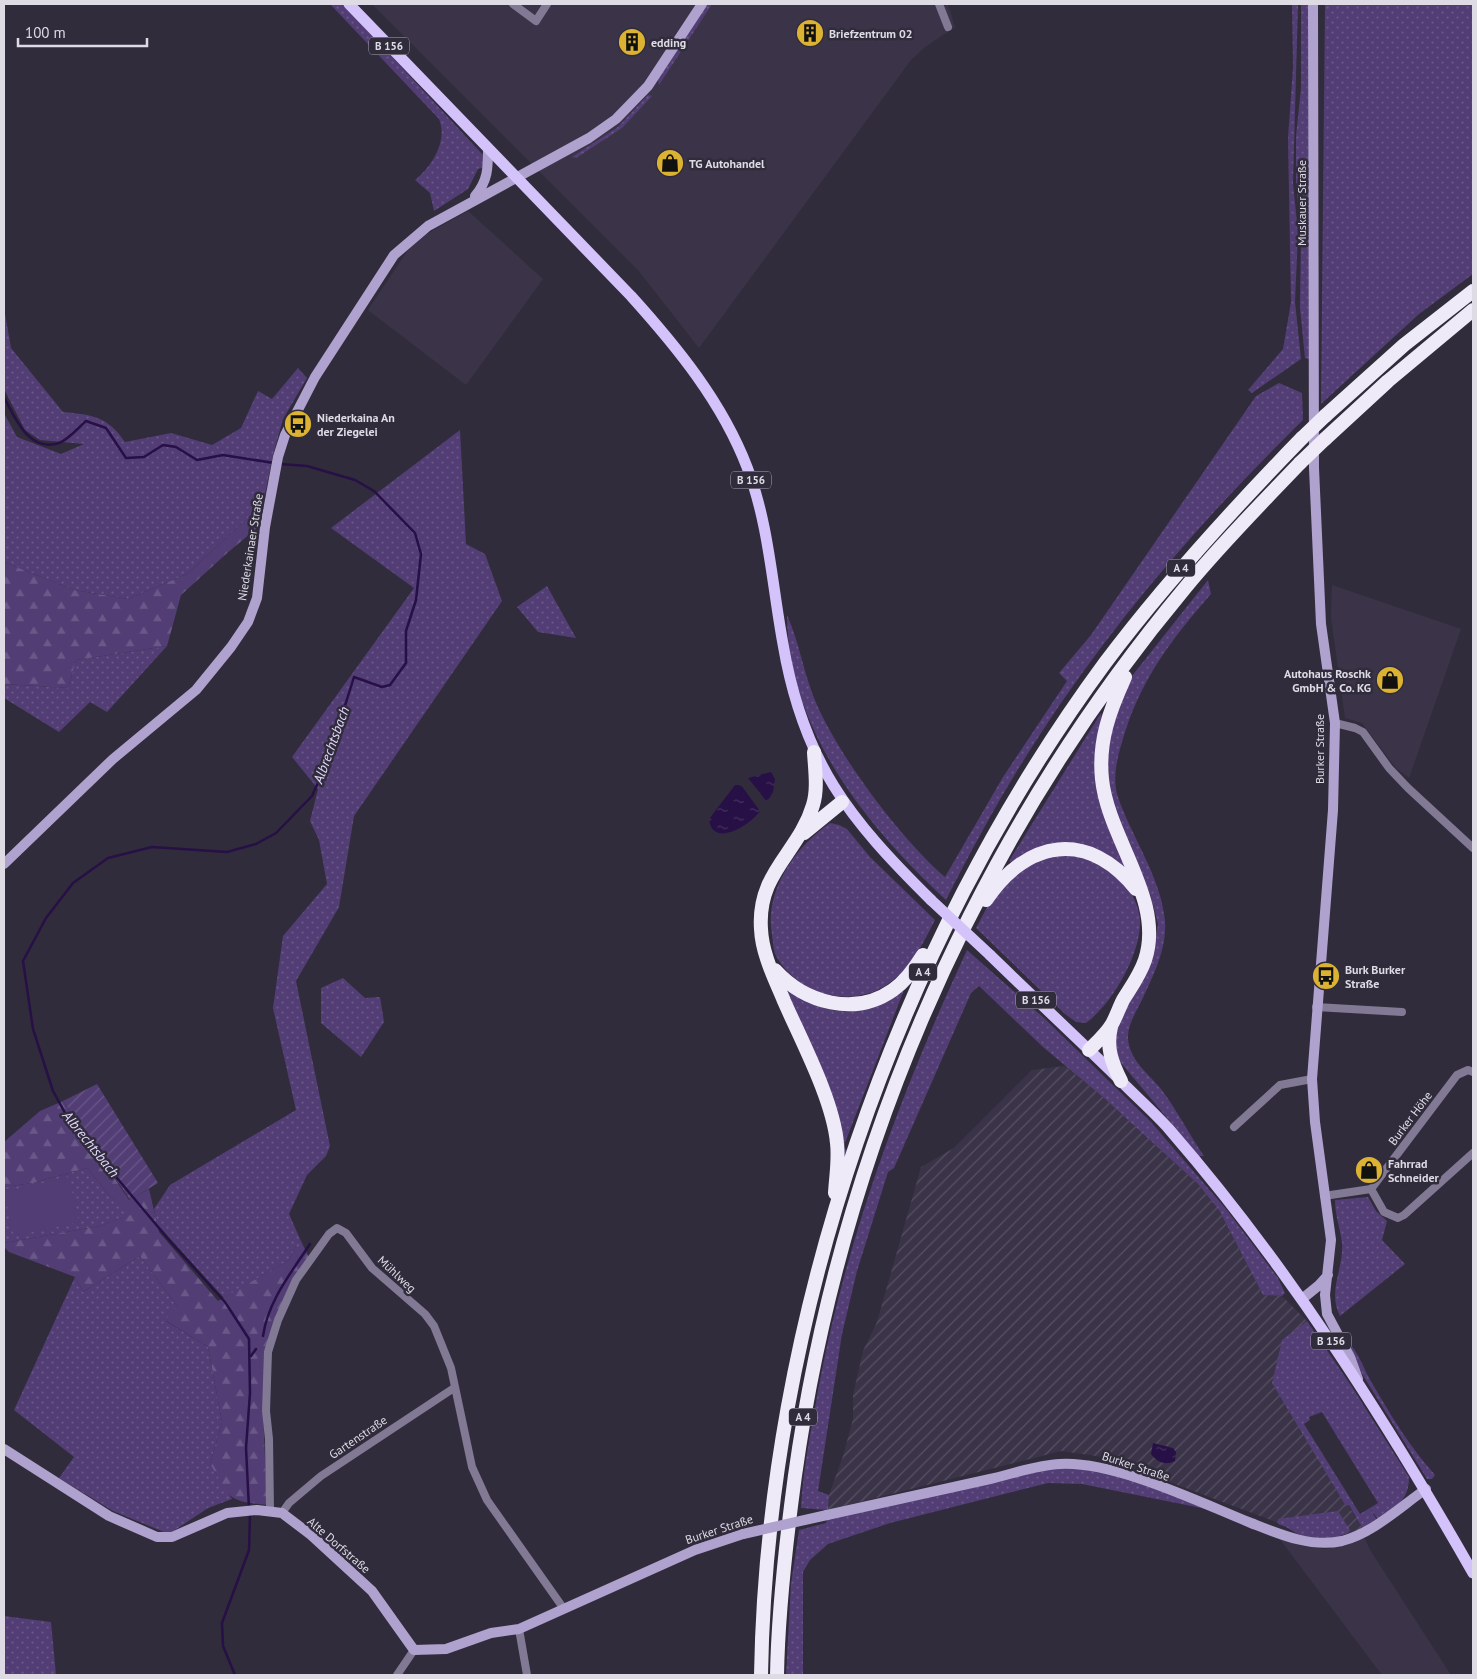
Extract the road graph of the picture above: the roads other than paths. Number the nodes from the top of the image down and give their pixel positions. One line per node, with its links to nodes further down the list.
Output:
1 (349, 4): 8 (main road, B 156)
2 (513, 4): 3 (street)
3 (547, 4)
4 (702, 4): 9 (street, Niederkainaer Straße)
5 (939, 4): 7 (street)
6 (1313, 4): 13 (street, Muskauer Straße)
7 (948, 27)
8 (488, 149): 9 (main road, B 156); 10 (street, Niederkainaer Straße)
9 (515, 177): 10 (street, Niederkainaer Straße); 16 (main road, B 156)
10 (469, 202): 20 (street, Niederkainaer Straße)
11 (1473, 291): 22 (highway, A 4, bridge)
12 (1473, 310): 14 (highway, A 4, bridge)
13 (1313, 402): 15 (street, Burker Straße)
14 (1136, 651): 21 (highway); 23 (highway, A 4)
15 (1335, 723): 19 (street); 26 (street, Burker Straße)
16 (814, 752): 17 (main road, B 156); 18 (highway)
17 (842, 802): 18 (highway); 29 (main road, B 156, bridge)
18 (794, 842): 24 (highway)
19 (1473, 848)
20 (4, 864)
21 (1141, 895): 23 (highway); 25 (highway)
22 (953, 911): 24 (highway); 37 (highway, A 4)
23 (955, 947): 53 (highway, A 4)
24 (770, 965): 37 (highway)
25 (1122, 1002): 28 (highway); 29 (highway)
26 (1316, 1007): 27 (street); 31 (street, Burker Straße)
27 (1402, 1012)
28 (1112, 1024): 29 (highway); 32 (highway)
29 (1086, 1047): 32 (main road, B 156)
30 (1473, 1072): 35 (street, Burker Höhe)
31 (1312, 1079): 33 (street); 36 (street, Burker Straße)
32 (1121, 1082): 39 (main road, B 156)
33 (1234, 1127)
34 (1473, 1153): 35 (street)
35 (1371, 1189): 36 (street)
36 (1324, 1196): 38 (street, Burker Straße)
37 (834, 1214): 52 (highway, A 4)
38 (1328, 1274): 39 (street); 40 (street, Burker Straße)
39 (1302, 1298): 40 (main road, B 156)
40 (1360, 1384): 43 (main road, B 156)
41 (454, 1388): 45 (street, Gartenstraße)
42 (4, 1449): 44 (street, Alte Dorfstraße)
43 (1426, 1489): 46 (main road, B 156); 47 (street, Burker Straße, bridge)
44 (270, 1510): 45 (street, Alte Dorfstraße); 47 (street, Mühlweg)
45 (282, 1513): 49 (street, Alte Dorfstraße)
46 (1473, 1573)
47 (564, 1609): 48 (street)
48 (519, 1629): 49 (street); 51 (street)
49 (414, 1650): 50 (street)
50 (397, 1675)
51 (527, 1675)
52 (761, 1675)
53 (777, 1675)

